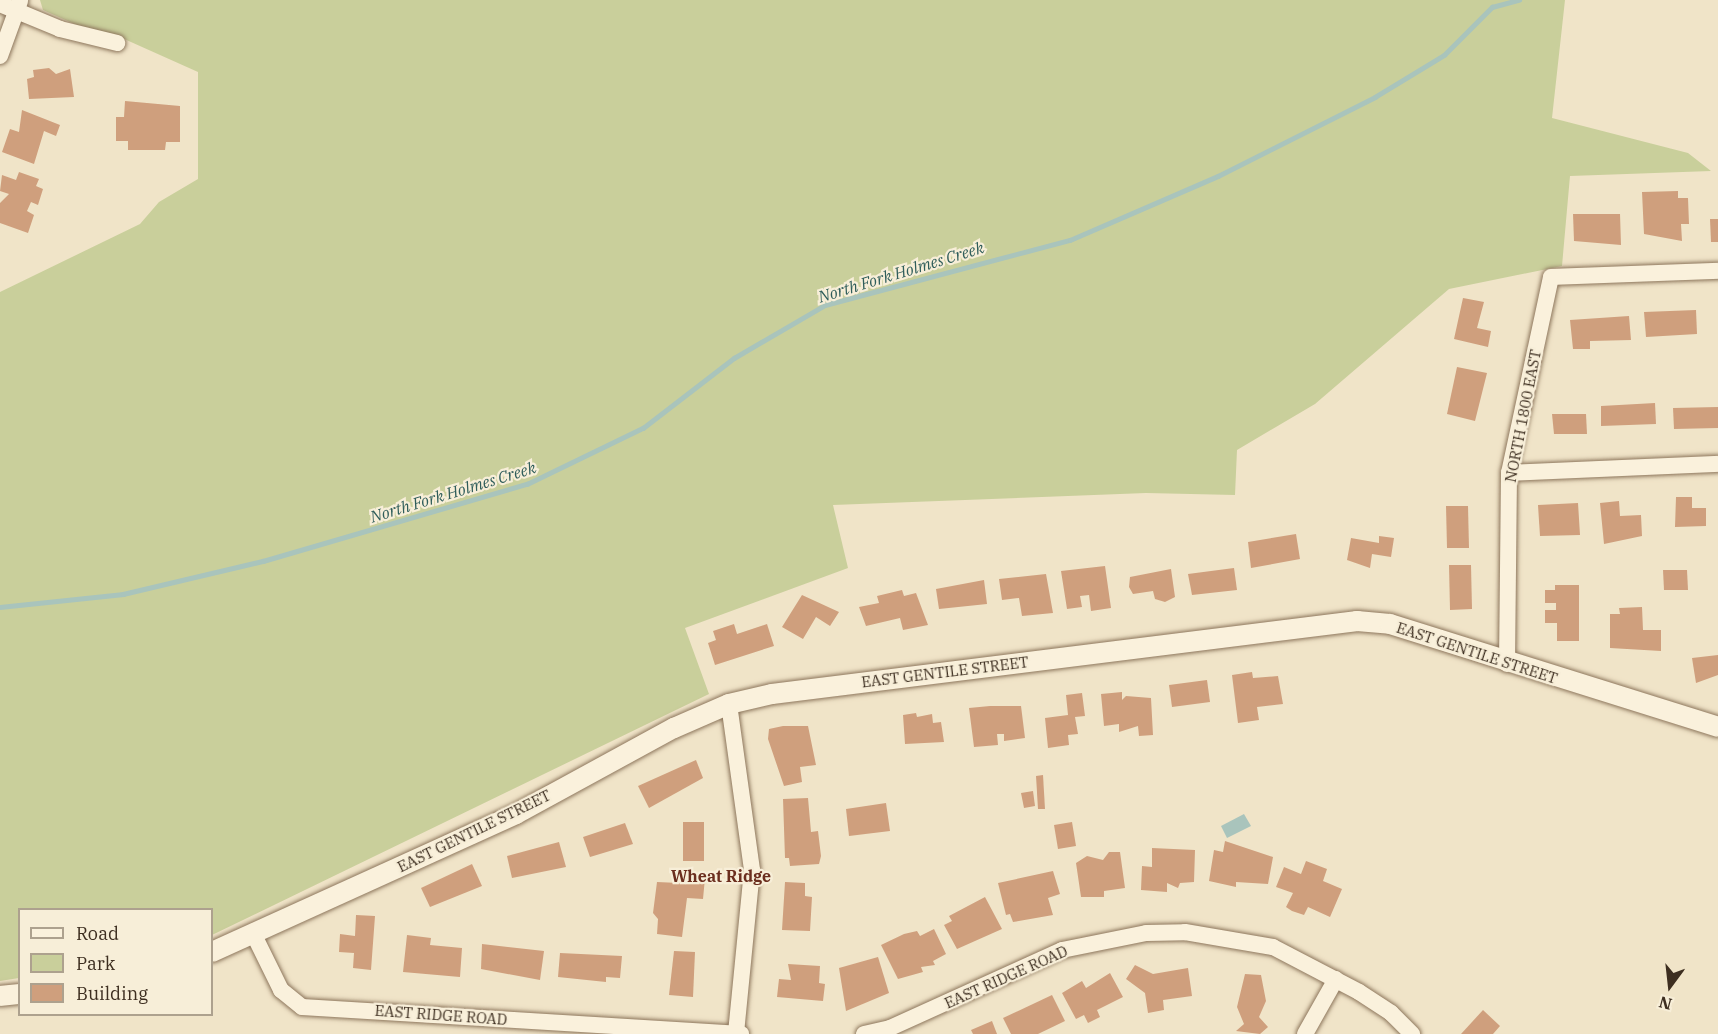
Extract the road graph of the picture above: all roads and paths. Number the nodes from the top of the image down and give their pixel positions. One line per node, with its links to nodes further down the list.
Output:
1 (0, 4): 2 (street)
2 (18, 5): 3 (street); 4 (street)
3 (117, 43)
4 (0, 56)
5 (1718, 271): 7 (street, NORTH 1800 EAST)
6 (1718, 464): 7 (street)
7 (1509, 473): 8 (street, NORTH 1800 EAST)
8 (1507, 664): 9 (street, EAST GENTILE STREET); 10 (street, EAST GENTILE STREET)
9 (729, 704): 11 (street, EAST GENTILE STREET); 16 (street)
10 (1718, 727)
11 (253, 933): 12 (street, EAST GENTILE STREET); 16 (street, EAST RIDGE ROAD)
12 (213, 952)
13 (1336, 979): 18 (street, EAST RIDGE ROAD); 19 (street); 20 (street, EAST RIDGE ROAD)
14 (18, 994): 15 (street)
15 (0, 996)
16 (736, 1034): 17 (street, EAST RIDGE ROAD)
17 (741, 1034)
18 (864, 1034)
19 (1305, 1034)
20 (1412, 1034)

